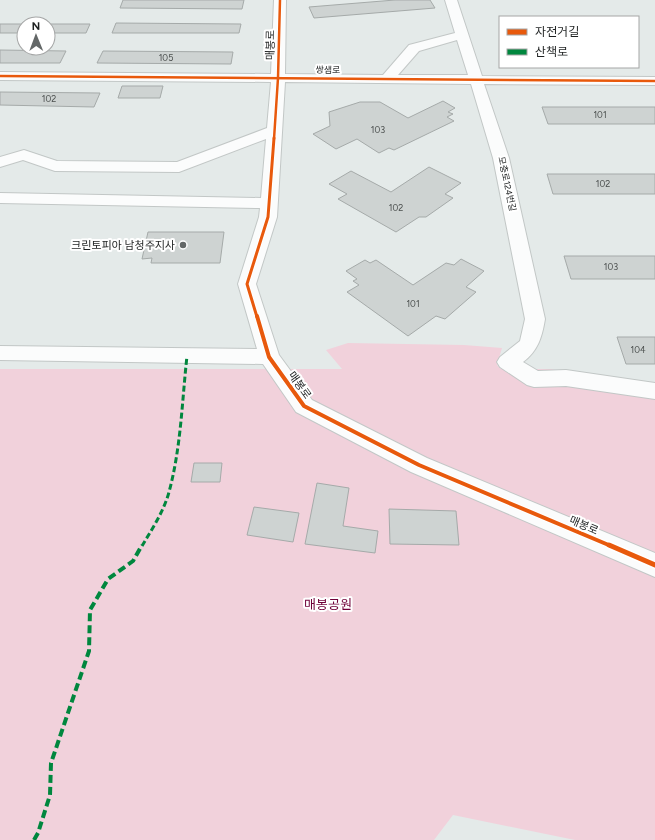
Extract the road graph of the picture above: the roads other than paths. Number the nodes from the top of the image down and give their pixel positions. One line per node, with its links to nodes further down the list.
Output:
1 (280, 0): 5 (street, 매봉로)
2 (451, 0): 3 (street, 모충로124번길)
3 (462, 35): 6 (street); 7 (street, 모충로124번길)
4 (0, 76): 5 (street, 쌍샘로)
5 (278, 78): 6 (street, 쌍샘로); 9 (street, 매봉로)
6 (387, 79): 7 (street, 쌍샘로)
7 (477, 80): 8 (street, 쌍샘로); 15 (street, 모충로124번길)
8 (655, 81)
9 (275, 130): 10 (street); 12 (street, 매봉로)
10 (0, 162)
11 (0, 198): 12 (street)
12 (270, 203): 14 (street, 매봉로)
13 (0, 353): 14 (street)
14 (269, 357): 16 (street, 매봉로)
15 (655, 392)
16 (655, 565)

